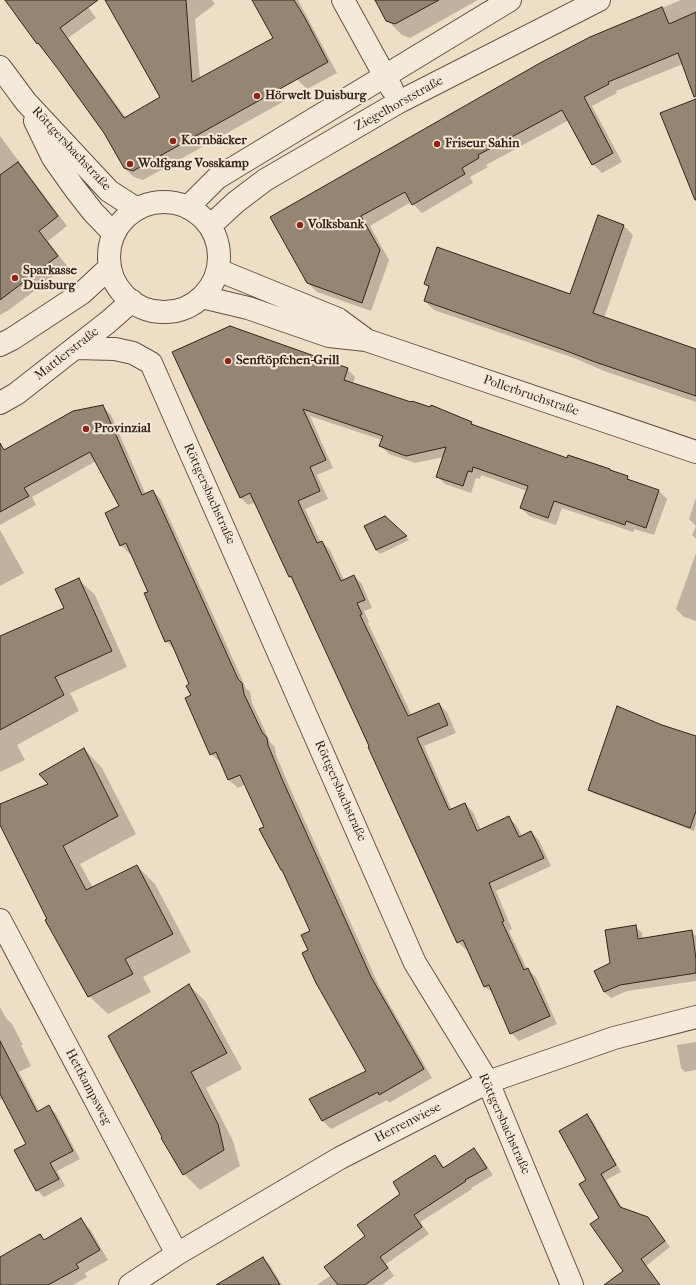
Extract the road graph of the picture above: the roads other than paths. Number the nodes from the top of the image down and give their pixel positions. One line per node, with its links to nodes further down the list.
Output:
1 (343, 0): 5 (street)
2 (510, 0): 5 (street)
3 (599, 0): 7 (street, Ziegelhorststraße)
4 (0, 67): 6 (street, Röttgersbachstraße)
5 (385, 76): 7 (street); 8 (street)
6 (26, 102): 9 (street, Röttgersbachstraße); 11 (street, Röttgersbachstraße)
7 (399, 102): 10 (street, Ziegelhorststraße)
8 (188, 207): 9 (street); 10 (street)
9 (137, 209): 11 (street)
10 (210, 226): 13 (street)
11 (114, 234): 12 (street)
12 (110, 267): 15 (street); 17 (street)
13 (218, 270): 14 (street); 16 (street, Pollerbruchstraße)
14 (202, 297): 15 (street); 16 (street, Pollerbruchstraße)
15 (132, 301): 18 (street, Mattlerstraße)
16 (366, 340): 20 (street, Pollerbruchstraße)
17 (0, 345)
18 (75, 348): 19 (street, Mattlerstraße); 23 (street, Röttgersbachstraße)
19 (0, 403)
20 (696, 452)
21 (0, 920): 24 (street, Hettkampsweg)
22 (696, 1018): 23 (street, Herrenwiese)
23 (488, 1082): 24 (street, Herrenwiese); 26 (street, Röttgersbachstraße)
24 (177, 1254): 25 (street, Herrenwiese)
25 (139, 1283)
26 (572, 1285)

